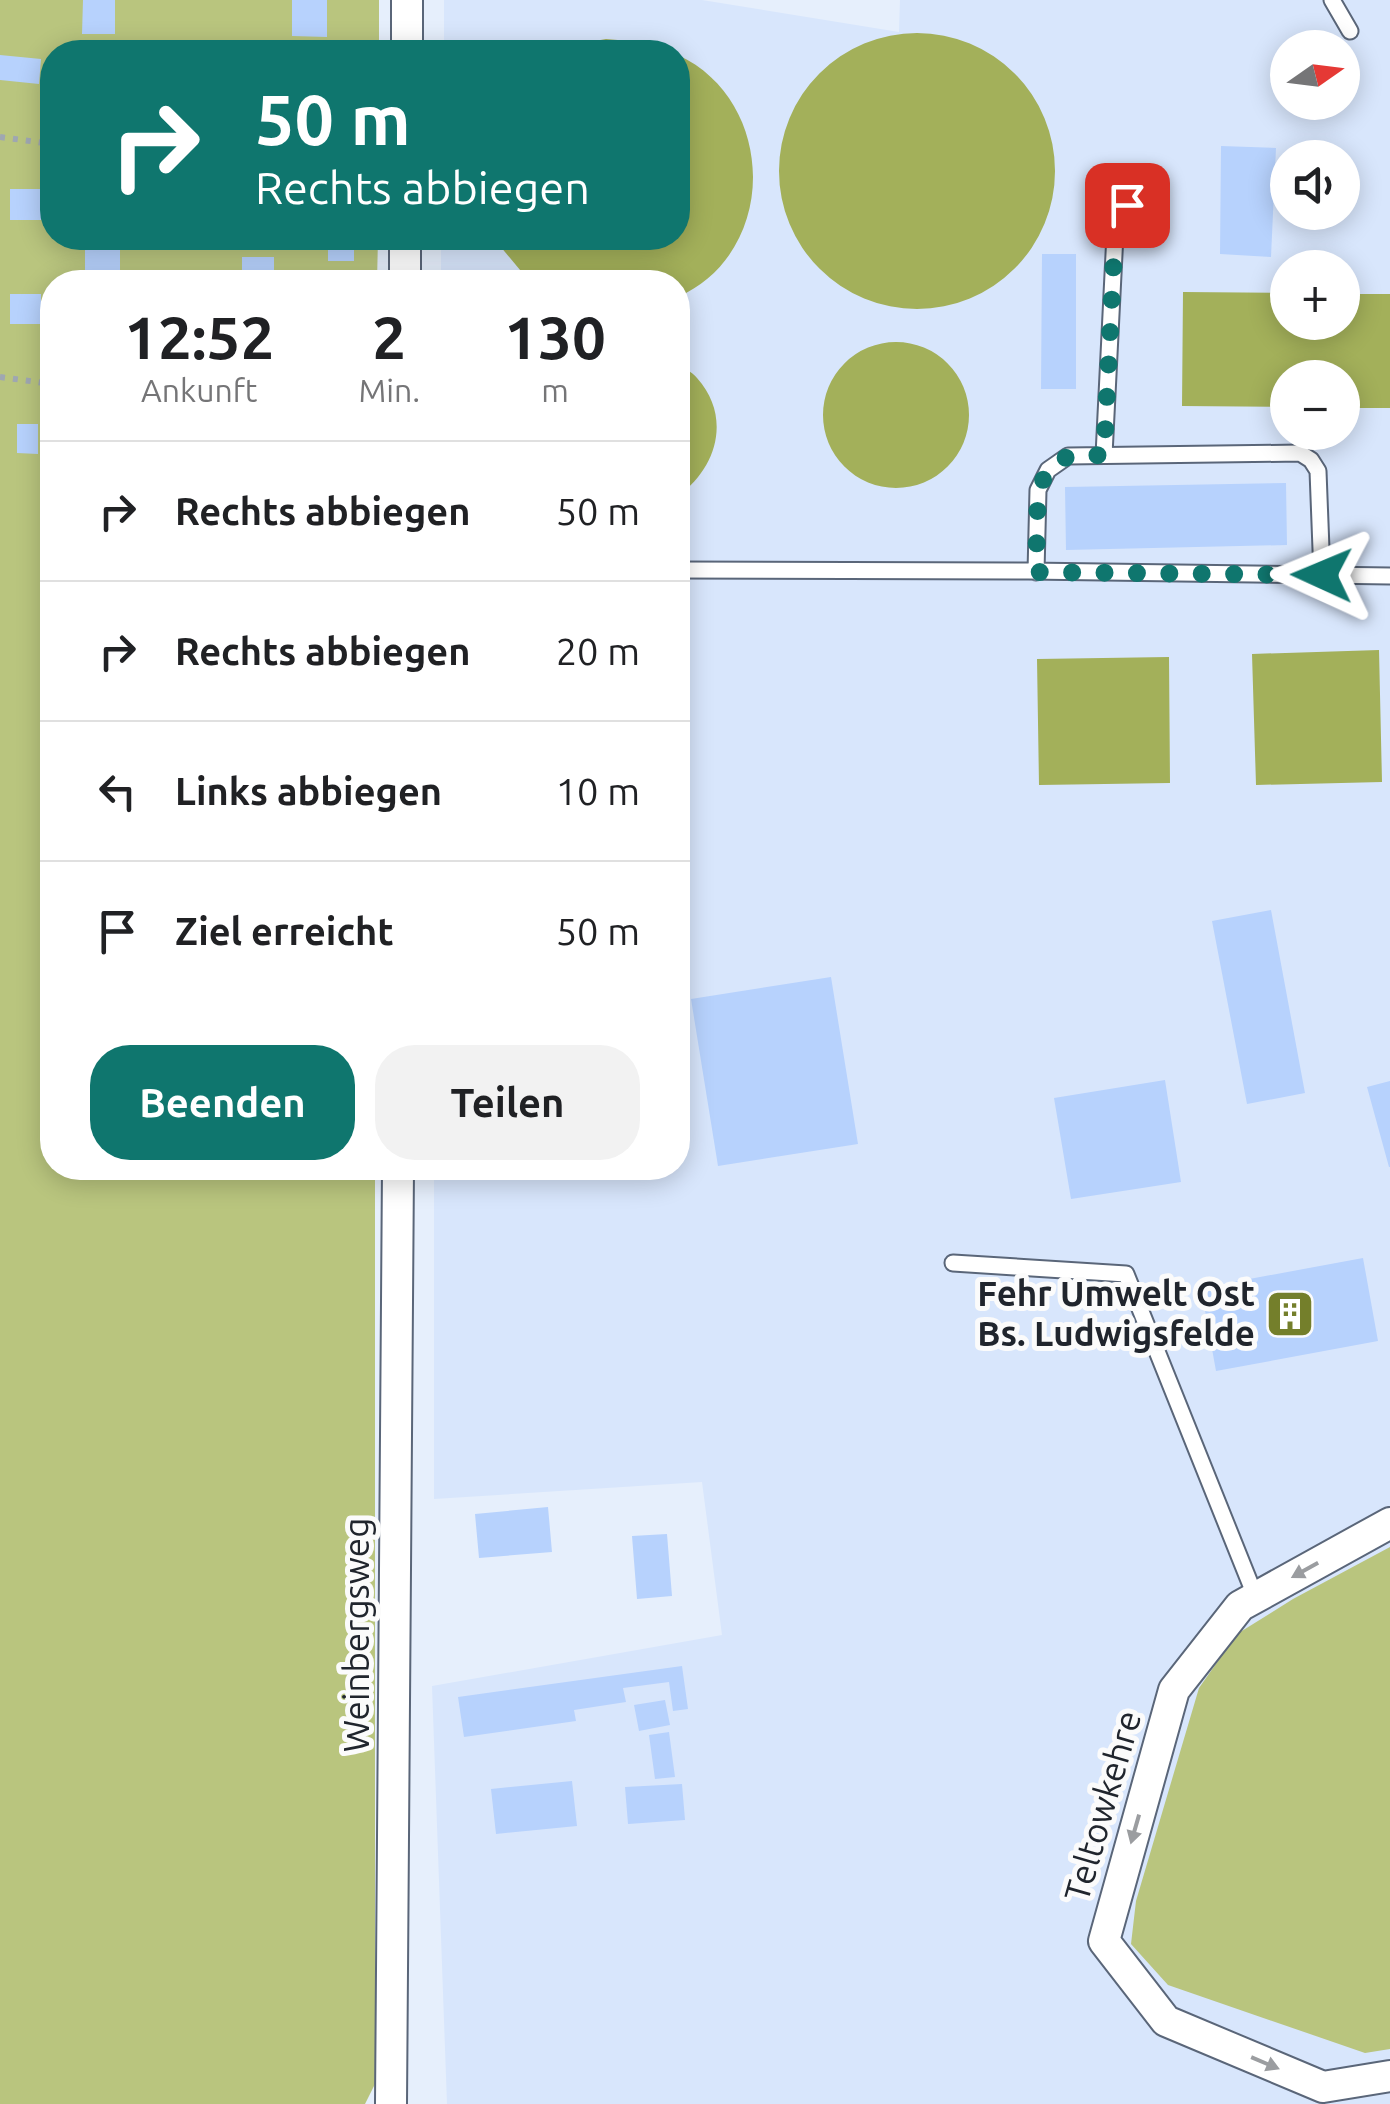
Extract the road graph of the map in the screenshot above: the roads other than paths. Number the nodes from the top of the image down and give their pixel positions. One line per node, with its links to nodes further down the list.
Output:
1 (407, 0): 4 (street)
2 (1332, 0): 3 (lane)
3 (1349, 30)
4 (407, 40)
5 (1150, 190): 6 (lane)
6 (1104, 455): 8 (lane); 9 (lane)
7 (690, 570): 8 (lane)
8 (1036, 572): 9 (lane)
9 (1322, 575): 10 (lane)
10 (1390, 576)
11 (398, 1180): 16 (street, Weinbergsweg)
12 (953, 1263): 14 (lane)
13 (1390, 1523): 14 (street, Teltowkehre, one-way to 14)
14 (1256, 1598): 15 (street, Teltowkehre, one-way to 15)
15 (1390, 2076)
16 (392, 2104)

